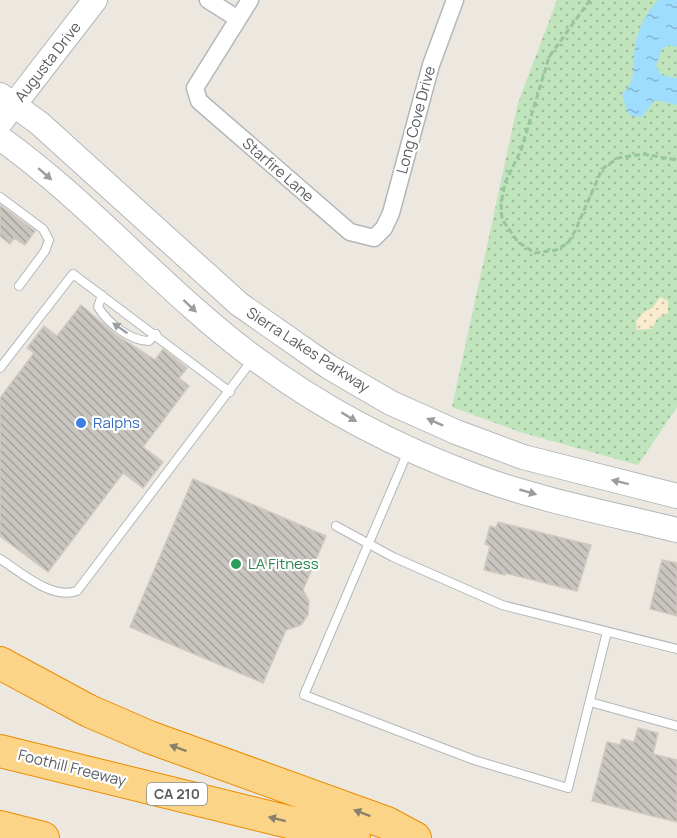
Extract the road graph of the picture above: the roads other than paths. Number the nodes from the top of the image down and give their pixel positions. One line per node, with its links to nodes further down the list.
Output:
1 (95, 0): 6 (street, Augusta Drive)
2 (208, 0): 5 (street)
3 (250, 0): 5 (street)
4 (455, 0): 9 (street, Long Cove Drive)
5 (238, 19): 9 (street, Starfire Lane)
6 (5, 108): 17 (street, Sierra Lakes Parkway, one-way to 6)
7 (0, 138): 13 (street, one-way to 13)
8 (0, 197): 10 (lane)
9 (374, 238)
10 (19, 286)
11 (102, 296): 12 (lane); 12 (lane, one-way to 11); 14 (lane)
12 (156, 334): 15 (lane)
13 (254, 358): 15 (lane); 16 (street, one-way to 16)
14 (0, 368)
15 (230, 392): 23 (lane)
16 (409, 449): 19 (street, one-way to 19); 22 (lane)
17 (677, 496)
18 (677, 513): 19 (street)
19 (625, 517): 21 (street)
20 (336, 526): 22 (lane)
21 (677, 531)
22 (369, 544): 24 (lane); 27 (lane)
23 (0, 559)
24 (607, 632): 25 (lane); 27 (lane)
25 (677, 649)
26 (0, 663): 33 (highway, one-way to 26)
27 (590, 702): 28 (lane)
28 (677, 726)
29 (0, 751): 32 (highway, Foothill Freeway / CA 210, one-way to 29)
30 (0, 827): 31 (highway)
31 (43, 838)
32 (354, 838)
33 (415, 838)

